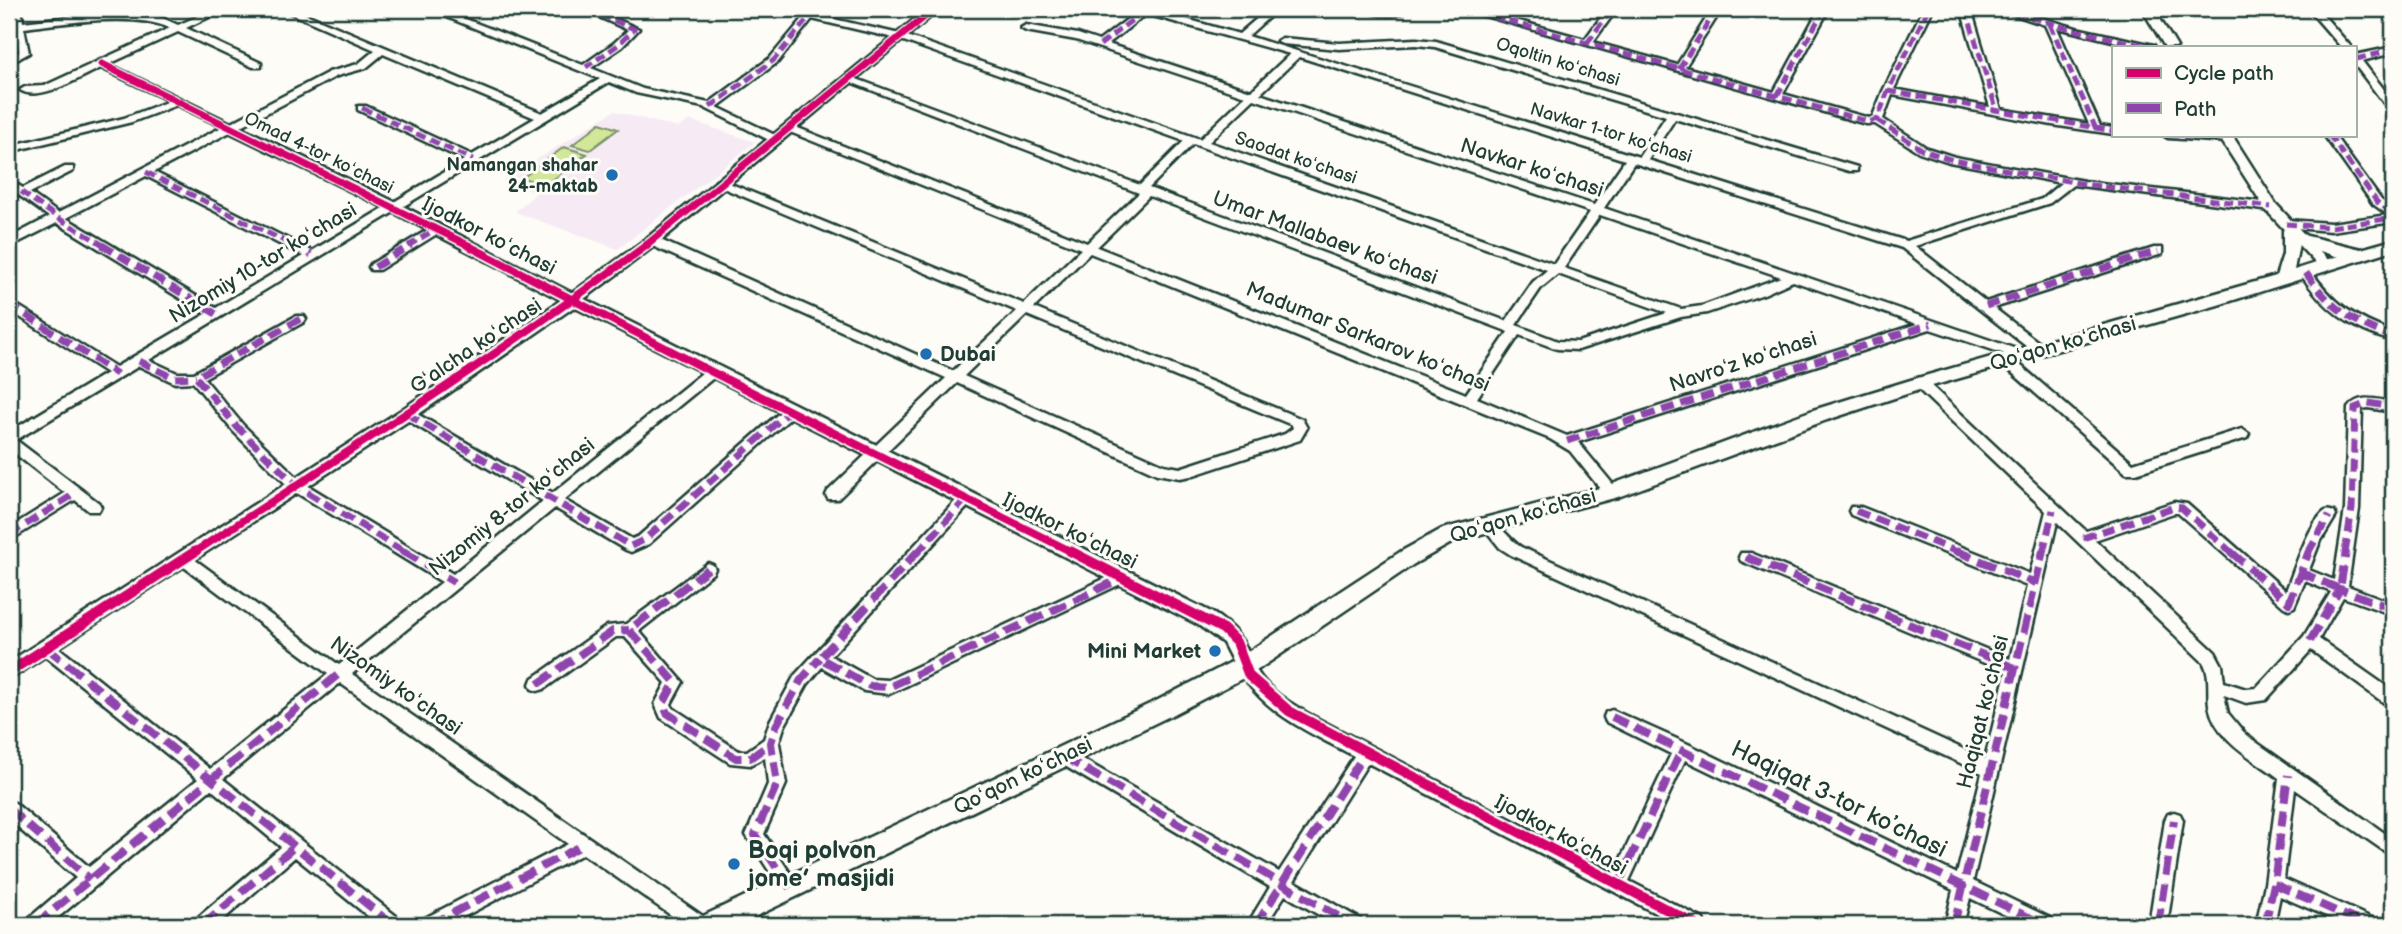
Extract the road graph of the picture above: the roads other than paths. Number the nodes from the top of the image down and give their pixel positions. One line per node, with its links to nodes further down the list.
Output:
1 (16, 9): 25 (street)
2 (221, 9): 27 (street)
3 (286, 9): 35 (street)
4 (432, 9): 43 (street)
5 (586, 9): 43 (street)
6 (832, 9): 22 (street)
7 (934, 9): 29 (street, Gʻalcha koʻchasi)
8 (1143, 9): 28 (street, Navkar 1-tor koʻchasi); 31 (street)
9 (1273, 9): 28 (street)
10 (1367, 9): 11 (street)
11 (1405, 9)
12 (1465, 9): 23 (street)
13 (1508, 9): 23 (street)
14 (1612, 9): 30 (street)
15 (1717, 9): 44 (street)
16 (1824, 9): 50 (street)
17 (1928, 9): 48 (street)
18 (1966, 9): 55 (street)
19 (2002, 9): 24 (street)
20 (2148, 9): 33 (street)
21 (2312, 9): 34 (street)
22 (816, 14): 29 (street, Saodat koʻchasi); 52 (street)
23 (1499, 19): 30 (street)
24 (2050, 24): 32 (street); 61 (street)
25 (14, 26): 27 (street); 40 (street)
26 (1026, 28): 31 (street, Navkar koʻchasi)
27 (177, 29): 41 (street); 42 (street)
28 (1244, 34): 37 (street, Navkar 1-tor koʻchasi); 56 (street, Oqoltin koʻchasi)
29 (901, 37): 46 (street, Gʻalcha koʻchasi); 67 (street, Saodat koʻchasi)
30 (1587, 43): 44 (street)
31 (1100, 45): 49 (street, Navkar koʻchasi)
32 (2146, 46)
33 (2170, 46)
34 (2345, 46)
35 (382, 50): 57 (street); 59 (street)
36 (2393, 50): 38 (street)
37 (1297, 53): 49 (street); 70 (street, Navkar 1-tor koʻchasi)
38 (2356, 59)
39 (2356, 60): 54 (street)
40 (9, 61)
41 (102, 64): 47 (street); 51 (street)
42 (257, 65)
43 (586, 67): 45 (street)
44 (1679, 69): 50 (street)
45 (609, 78): 52 (street); 57 (street, Nizomiy 10-tor koʻchasi)
46 (850, 80): 60 (street, Gʻalcha koʻchasi); 77 (street, Umar Mallabaev koʻchasi)
47 (25, 90)
48 (1888, 91): 55 (street); 58 (street)
49 (1251, 96): 67 (street); 81 (street, Navkar koʻchasi)
50 (1777, 96): 58 (street)
51 (178, 101): 59 (street); 68 (street)
52 (710, 107): 66 (street)
53 (362, 108): 69 (street)
54 (2393, 108)
55 (1997, 112): 61 (street)
56 (1672, 115): 70 (street); 72 (street, Oqoltin koʻchasi)
57 (544, 118): 69 (street, Nizomiy 10-tor koʻchasi)
58 (1878, 119): 74 (street)
59 (230, 127): 73 (street); 79 (street, Omad 4-tor koʻchasi)
60 (789, 128): 66 (street, Gʻalcha koʻchasi); 91 (street, Madumar Sarkarov koʻchasi)
61 (2096, 129): 62 (street)
62 (2112, 131)
63 (2197, 136): 65 (street)
64 (2330, 136): 82 (street)
65 (2226, 137): 80 (street)
66 (775, 139): 76 (street, Gʻalcha koʻchasi)
67 (1197, 142): 77 (street); 97 (street, Saodat koʻchasi)
68 (9, 149)
69 (473, 160): 79 (street, Nizomiy 10-tor koʻchasi)
70 (1637, 160): 81 (street); 89 (street, Navkar 1-tor koʻchasi)
71 (69, 169): 78 (street)
72 (1853, 169)
73 (146, 172): 83 (street); 94 (street)
74 (2070, 182): 80 (street); 89 (street)
75 (9, 183): 78 (street)
76 (720, 183): 87 (street, Gʻalcha koʻchasi); 104 (street)
77 (1144, 191): 91 (street); 109 (street, Umar Mallabaev koʻchasi)
78 (22, 193): 83 (street)
79 (394, 207): 85 (street, Ijodkor koʻchasi); 94 (street, Nizomiy 10-tor koʻchasi)
80 (2271, 207): 86 (street)
81 (1597, 210): 97 (street); 99 (street, Navkar koʻchasi)
82 (2393, 213)
83 (58, 218): 88 (street); 106 (street)
84 (2393, 218): 86 (street)
85 (436, 229): 96 (street); 101 (street, Ijodkor koʻchasi)
86 (2293, 231): 93 (main road); 95 (street); 100 (main road)
87 (652, 240): 101 (street, Gʻalcha koʻchasi); 116 (street)
88 (9, 243)
89 (1906, 245): 103 (street, Navkar 1-tor koʻchasi)
90 (2393, 245): 93 (main road, Qoʻqon koʻchasi)
91 (1089, 249): 104 (street); 118 (street, Madumar Sarkarov koʻchasi)
92 (2158, 251): 103 (street)
93 (2363, 254): 95 (main road, Qoʻqon koʻchasi)
94 (311, 255): 106 (street, Nizomiy 10-tor koʻchasi)
95 (2326, 266): 98 (main road, Qoʻqon koʻchasi)
96 (375, 267)
97 (1558, 268): 105 (street, Saodat koʻchasi); 109 (street)
98 (2306, 272): 100 (main road, Qoʻqon koʻchasi); 110 (street)
99 (1792, 277): 105 (street, Umar Mallabaev koʻchasi); 108 (street, Navkar koʻchasi)
100 (2283, 280): 111 (main road, Qoʻqon koʻchasi)
101 (574, 299): 113 (street, Ijodkor koʻchasi); 121 (street, Gʻalcha koʻchasi)
102 (9, 304): 114 (street)
103 (1986, 306): 111 (street, Navkar 1-tor koʻchasi)
104 (1026, 311): 116 (street); 116 (street)
105 (1680, 313): 109 (street, Umar Mallabaev koʻchasi)
106 (216, 314): 112 (street, Nizomiy 10-tor koʻchasi)
107 (300, 319): 115 (street)
108 (1931, 324): 111 (street, Navkar koʻchasi); 124 (street, Navroʻz koʻchasi)
109 (1512, 328): 118 (street)
110 (2393, 337)
111 (2023, 355): 117 (main road, Qoʻqon koʻchasi); 122 (street, Navkar 1-tor koʻchasi)
112 (139, 360): 114 (street, Nizomiy 10-tor koʻchasi); 115 (street)
113 (712, 372): 120 (street, Ijodkor koʻchasi); 131 (street, Nizomiy 8-tor koʻchasi)
114 (117, 374): 123 (street, Nizomiy 10-tor koʻchasi)
115 (196, 377): 126 (street)
116 (957, 377): 125 (street)
117 (1920, 383): 127 (main road, Qoʻqon koʻchasi); 133 (street)
118 (1469, 400): 124 (street, Madumar Sarkarov koʻchasi)
119 (2393, 407): 146 (street)
120 (790, 411): 125 (street, Ijodkor koʻchasi); 131 (street)
121 (407, 414): 126 (street, Gʻalcha koʻchasi); 131 (street)
122 (2242, 434)
123 (9, 440): 128 (street)
124 (1567, 441): 127 (street, Madumar Sarkarov koʻchasi)
125 (876, 454): 129 (street); 130 (street, Ijodkor koʻchasi)
126 (297, 486): 140 (street, Gʻalcha koʻchasi); 144 (street)
127 (1611, 492): 136 (main road, Qoʻqon koʻchasi)
128 (76, 493): 132 (street); 137 (street)
129 (832, 495)
130 (966, 499): 143 (street, Ijodkor koʻchasi); 151 (street)
131 (551, 501): 144 (street, Nizomiy 8-tor koʻchasi)
132 (94, 507)
133 (2053, 510): 138 (street); 145 (street, Haqiqat koʻchasi)
134 (1856, 511): 145 (street)
135 (2329, 516): 142 (street)
136 (1487, 523): 152 (main road, Qoʻqon koʻchasi); 164 (street)
137 (9, 535)
138 (2083, 538): 142 (street); 157 (street)
139 (1746, 557): 153 (street)
140 (185, 560): 150 (street, Gʻalcha koʻchasi); 155 (street, Nizomiy koʻchasi)
141 (708, 569): 148 (street)
142 (2299, 572): 146 (street)
143 (1124, 576): 151 (street); 152 (street, Ijodkor koʻchasi)
144 (454, 582): 155 (street, Nizomiy 8-tor koʻchasi)
145 (2036, 583): 153 (street, Haqiqat koʻchasi)
146 (2340, 589): 147 (street); 149 (street)
147 (2393, 609)
148 (629, 630): 156 (street); 160 (street)
149 (2310, 641): 157 (street); 158 (street)
150 (47, 648): 154 (street, Gʻalcha koʻchasi); 166 (street)
151 (820, 659): 160 (street)
152 (1245, 666): 162 (street, Ijodkor koʻchasi); 163 (main road, Qoʻqon koʻchasi)
153 (2015, 668): 164 (street, Haqiqat koʻchasi)
154 (9, 673)
155 (339, 674): 166 (street, Nizomiy 8-tor koʻchasi); 169 (street, Nizomiy koʻchasi)
156 (538, 684)
157 (2217, 686): 165 (street)
158 (2393, 700)
159 (1612, 716): 161 (street, Haqiqat 3-tor koʼchasi)
160 (771, 743): 177 (street)
161 (1682, 749): 175 (street); 176 (street, Haqiqat 3-tor koʼchasi)
162 (1365, 753): 173 (street); 175 (street, Ijodkor koʻchasi)
163 (1064, 757): 173 (street); 177 (main road, Qoʻqon koʻchasi)
164 (1990, 769): 176 (street, Haqiqat koʻchasi)
165 (2288, 775): 171 (street); 174 (street)
166 (209, 780): 170 (street); 172 (street, Nizomiy 8-tor koʻchasi)
167 (9, 809): 172 (street)
168 (2174, 820): 189 (street)
169 (583, 845): 181 (street); 182 (street, Nizomiy koʻchasi)
170 (294, 847): 179 (street); 180 (street)
171 (2393, 849)
172 (90, 879): 178 (street, Nizomiy 8-tor koʻchasi)
173 (1282, 884): 184 (street); 185 (street)
174 (2274, 884): 190 (street); 191 (street)
175 (1618, 885): 186 (street, Ijodkor koʻchasi)
176 (1963, 887): 187 (street, Haqiqat koʻchasi); 188 (street, Haqiqat 3-tor koʼchasi)
177 (790, 888): 183 (main road, Qoʻqon koʻchasi)
178 (35, 925)
179 (204, 925)
180 (393, 925)
181 (430, 925)
182 (700, 925)
183 (712, 925)
184 (1256, 925)
185 (1353, 925)
186 (1696, 925)
187 (1954, 925)
188 (2045, 925)
189 (2158, 925)
190 (2265, 925)
191 (2367, 925)

